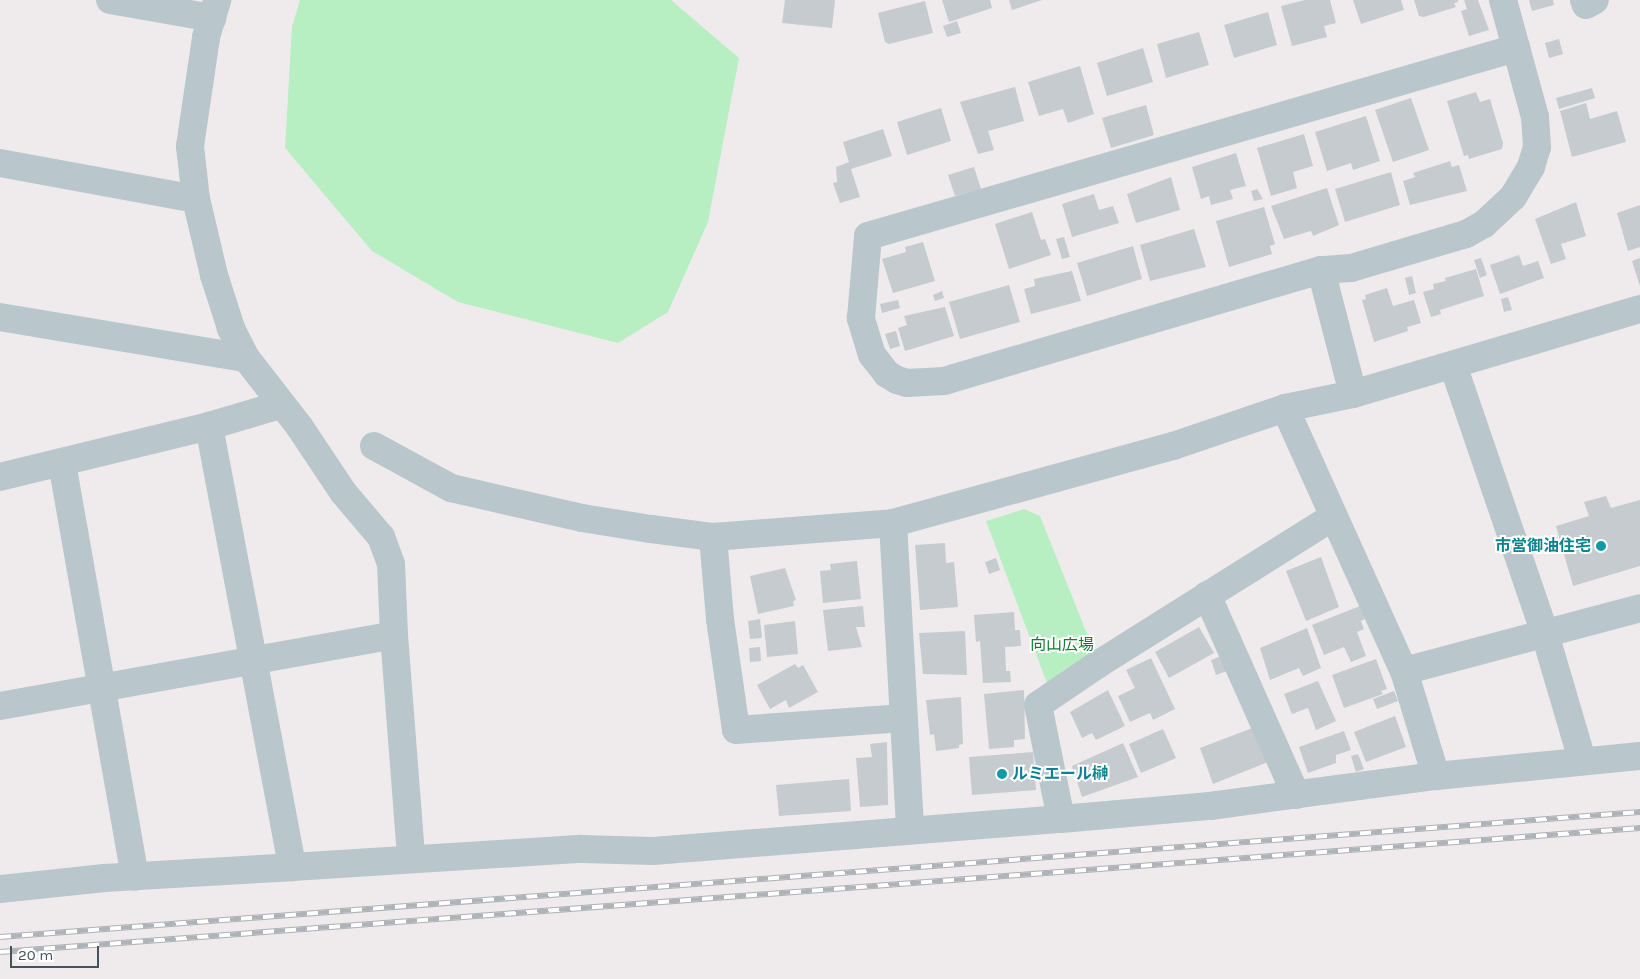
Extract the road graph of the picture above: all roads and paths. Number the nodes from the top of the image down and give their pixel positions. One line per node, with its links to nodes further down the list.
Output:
1 (110, 0): 5 (street)
2 (1503, 0): 6 (street)
3 (1584, 0): 4 (street)
4 (1595, 0)
5 (214, 9): 8 (street)
6 (1516, 48): 9 (street); 9 (street)
7 (0, 163): 8 (street)
8 (196, 199): 12 (street)
9 (1321, 270): 14 (street)
10 (1640, 309): 13 (street)
11 (0, 317): 12 (street)
12 (246, 358): 15 (street)
13 (1453, 365): 14 (street); 26 (street)
14 (1353, 394): 16 (street)
15 (280, 405): 17 (street); 27 (street)
16 (1285, 408): 21 (street); 22 (street)
17 (210, 426): 19 (street); 28 (street)
18 (374, 446): 23 (street)
19 (62, 463): 20 (street); 30 (street)
20 (0, 477)
21 (1333, 517): 24 (street); 29 (street)
22 (893, 523): 23 (street); 32 (street)
23 (713, 537): 32 (street)
24 (1207, 595): 36 (street); 37 (street)
25 (1640, 608): 26 (street)
26 (1545, 634): 29 (street); 34 (street)
27 (394, 636): 28 (street); 39 (street)
28 (251, 661): 30 (street); 40 (street)
29 (1404, 671): 35 (street)
30 (102, 688): 31 (street); 41 (street)
31 (0, 706)
32 (904, 718): 38 (street)
33 (1640, 756): 34 (street)
34 (1582, 760): 35 (street)
35 (1436, 776): 36 (street)
36 (1296, 795): 37 (street)
37 (1061, 819): 38 (street)
38 (910, 830): 39 (street)
39 (411, 858): 40 (street)
40 (292, 866): 41 (street)
41 (135, 877): 42 (street)
42 (0, 889)

